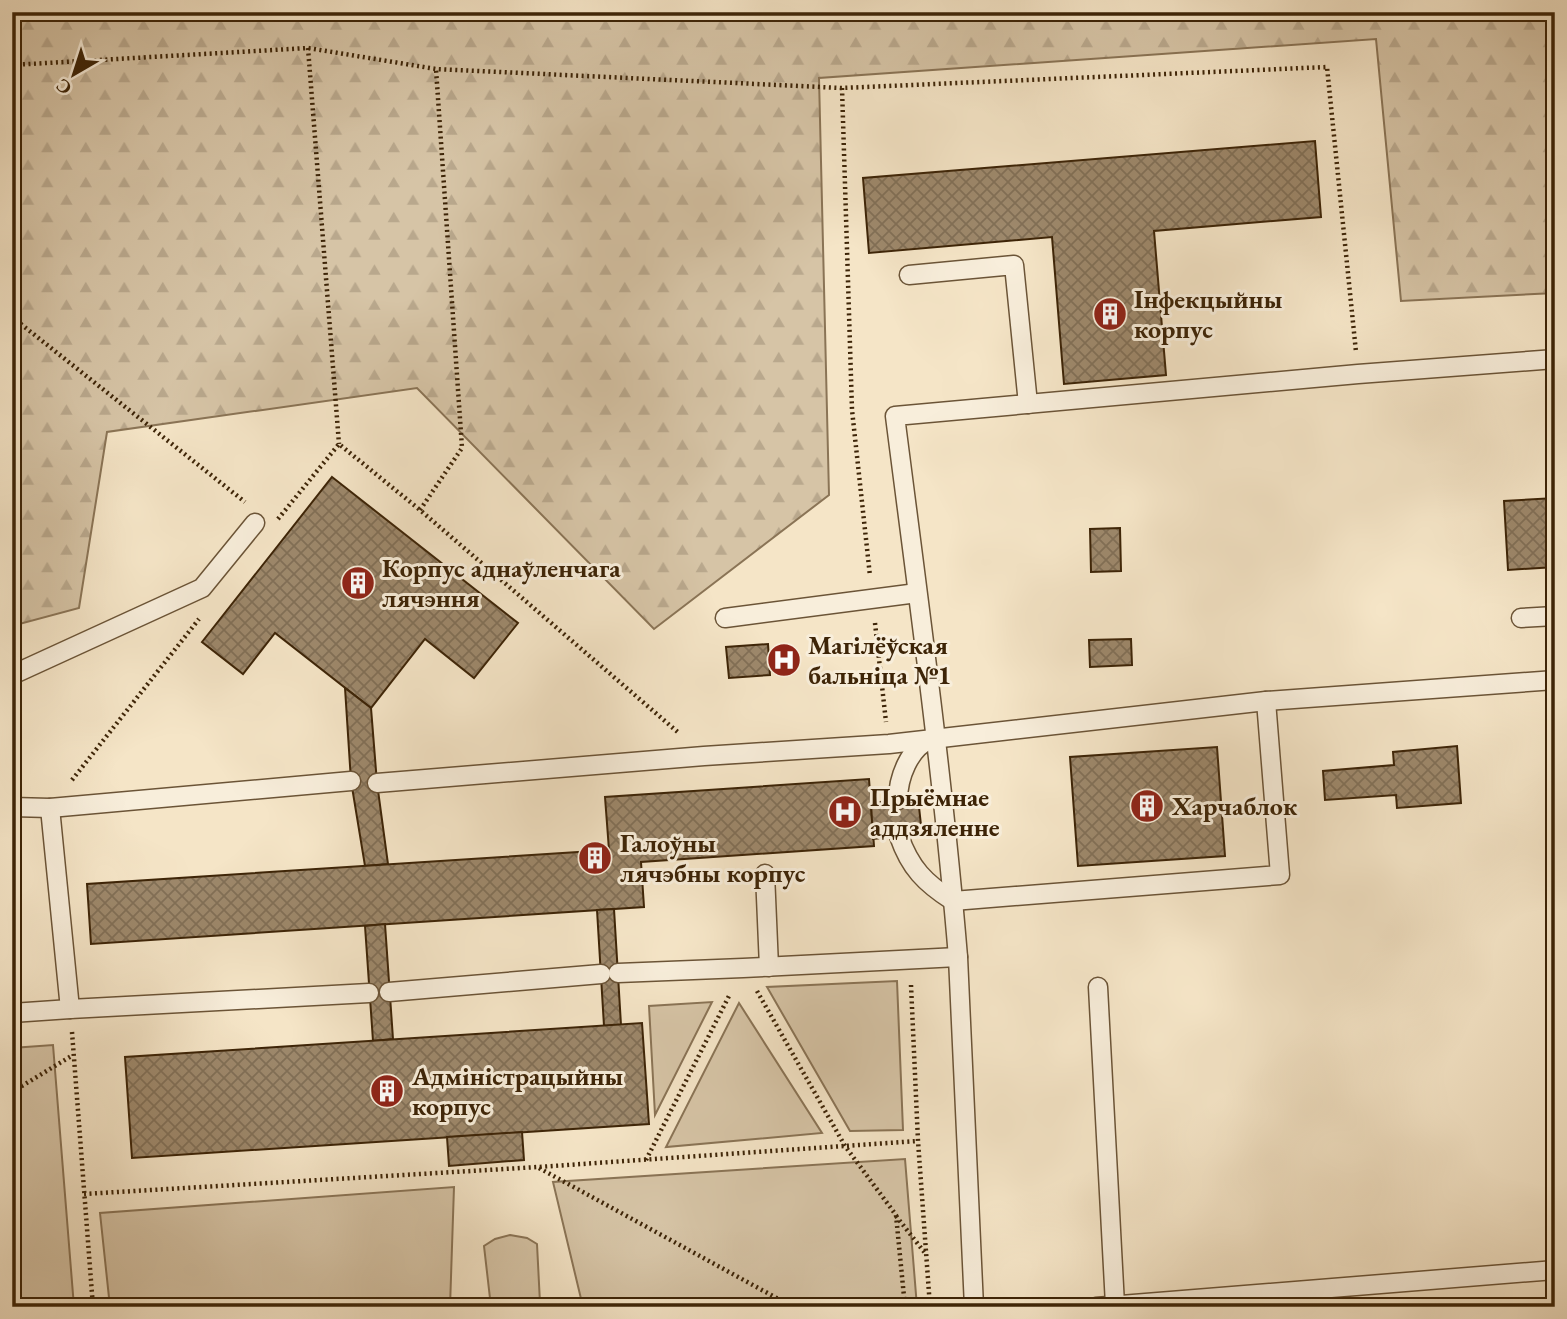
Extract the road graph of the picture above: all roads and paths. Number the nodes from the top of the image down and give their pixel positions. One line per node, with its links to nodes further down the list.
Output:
1 (308, 48): 2 (path); 3 (path); 10 (path)
2 (12, 65)
3 (436, 69): 4 (path); 11 (path)
4 (842, 88): 8 (path); 14 (path)
5 (909, 275): 9 (lane)
6 (12, 317): 12 (path)
7 (1555, 359): 8 (lane)
8 (1358, 374): 9 (lane)
9 (1028, 404): 13 (lane)
10 (339, 444): 11 (path); 12 (path)
11 (420, 510): 24 (path)
12 (260, 518): 19 (lane)
13 (918, 593): 14 (lane); 22 (lane)
14 (873, 598): 17 (lane); 23 (path)
15 (204, 612): 29 (path)
16 (1555, 616): 18 (lane)
17 (725, 618)
18 (1521, 618)
19 (12, 675)
20 (1555, 680): 21 (lane)
21 (1266, 701): 22 (lane); 32 (lane)
22 (936, 737): 23 (lane); 27 (lane); 32 (lane)
23 (889, 744): 24 (lane)
24 (704, 755): 26 (lane)
25 (351, 781): 29 (lane)
26 (377, 783)
27 (898, 800)
28 (12, 807): 29 (lane)
29 (50, 808): 40 (lane)
30 (899, 836): 32 (lane)
31 (765, 874): 35 (lane)
32 (953, 901): 33 (lane)
33 (958, 957): 34 (lane); 57 (lane)
34 (910, 959): 35 (lane); 44 (path)
35 (769, 967): 36 (lane)
36 (744, 968): 38 (lane); 45 (path); 46 (path)
37 (1098, 987): 52 (lane)
38 (389, 992)
39 (369, 993): 40 (lane)
40 (70, 1009): 41 (lane); 42 (path)
41 (12, 1013)
42 (74, 1055): 43 (path); 48 (path)
43 (12, 1092)
44 (918, 1141): 45 (path); 50 (path)
45 (845, 1146): 46 (path); 49 (path)
46 (646, 1160): 47 (path)
47 (538, 1167): 48 (path); 54 (path)
48 (84, 1194): 53 (path)
49 (896, 1215): 50 (path); 55 (path)
50 (926, 1255): 56 (path)
51 (1555, 1270): 52 (lane)
52 (1115, 1305): 58 (lane)
53 (93, 1307)
54 (793, 1307)
55 (905, 1307)
56 (930, 1307)
57 (974, 1307)
58 (1096, 1307)

